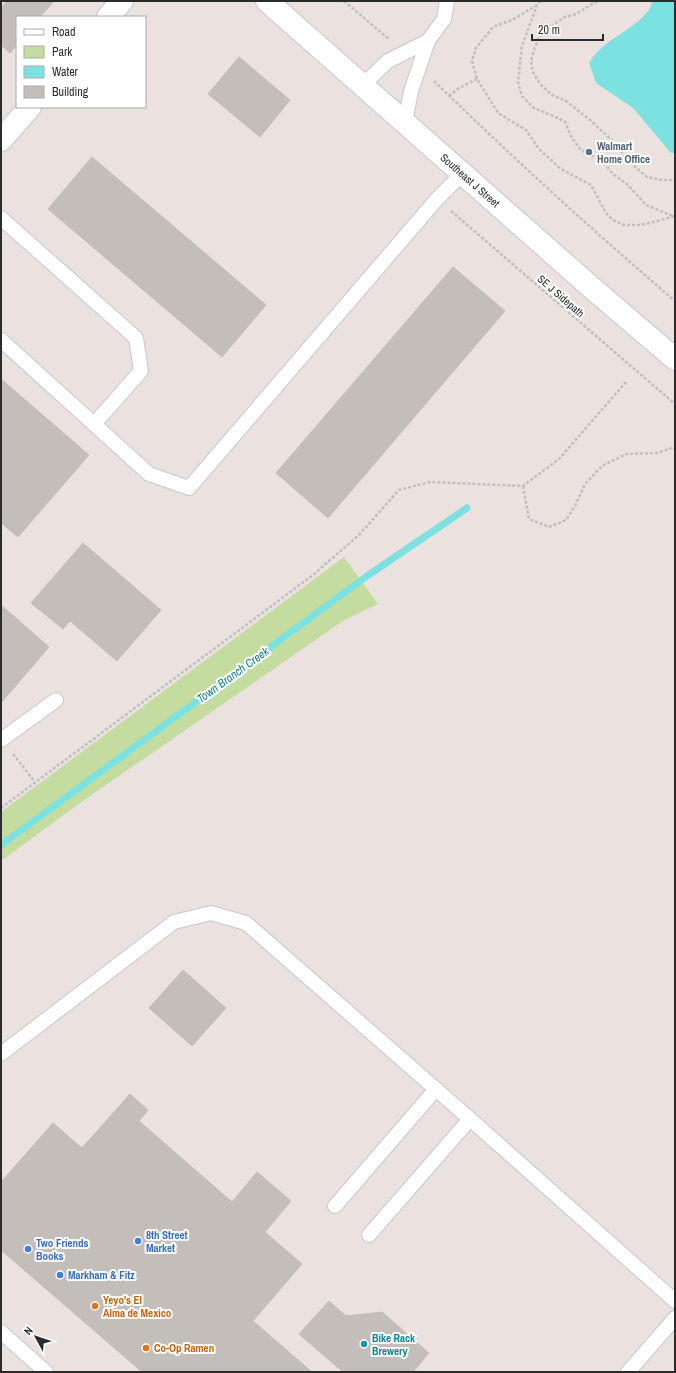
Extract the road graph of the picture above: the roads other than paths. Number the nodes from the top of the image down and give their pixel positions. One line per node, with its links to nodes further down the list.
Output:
1 (122, 1): 4 (main road)
2 (267, 1): 6 (main road, Southeast J Street)
3 (447, 1): 5 (lane)
4 (109, 16)
5 (428, 41): 6 (lane); 8 (lane)
6 (363, 85): 8 (main road, Southeast J Street)
7 (29, 108): 9 (main road)
8 (405, 122): 10 (main road, Southeast J Street)
9 (1, 140)
10 (462, 174): 13 (main road, Southeast J Street); 14 (lane)
11 (1, 218): 14 (lane)
12 (1, 340): 14 (lane)
13 (675, 359)
14 (94, 424)
15 (56, 700): 16 (lane)
16 (1, 740)
17 (1, 1054): 18 (lane)
18 (436, 1090): 19 (lane); 20 (lane)
19 (470, 1119): 21 (lane); 22 (lane)
20 (335, 1206)
21 (369, 1235)
22 (675, 1301)
23 (675, 1318): 26 (lane)
24 (3, 1337): 25 (lane)
25 (46, 1372)
26 (628, 1372)

